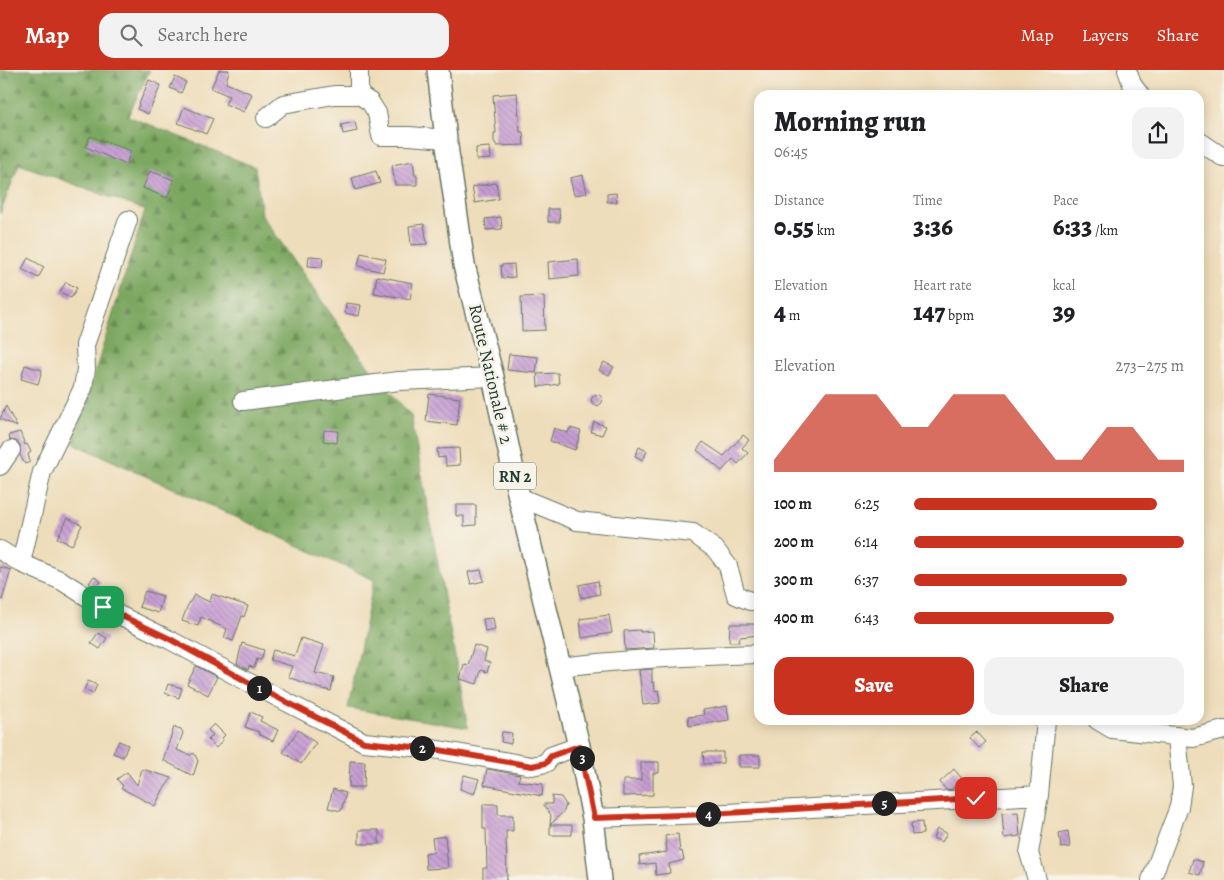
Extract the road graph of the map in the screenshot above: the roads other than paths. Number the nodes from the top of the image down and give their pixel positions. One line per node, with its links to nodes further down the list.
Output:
1 (359, 70): 5 (street)
2 (438, 70): 7 (main road, Route Nationale # 2 / RN 2)
3 (1127, 70): 4 (street)
4 (1136, 90)
5 (359, 95): 6 (street); 7 (street)
6 (266, 118)
7 (446, 139): 11 (main road, Route Nationale # 2 / RN 2)
8 (1204, 145): 9 (street)
9 (1224, 158)
10 (128, 220): 17 (street)
11 (493, 377): 12 (street); 15 (main road, Route Nationale # 2 / RN 2)
12 (243, 401)
13 (11, 450): 14 (street)
14 (0, 466)
15 (519, 497): 18 (street); 20 (main road, Route Nationale # 2 / RN 2)
16 (0, 550): 17 (street)
17 (21, 563): 25 (street)
18 (754, 600)
19 (754, 654): 20 (street)
20 (560, 667): 25 (main road, Route Nationale # 2 / RN 2)
21 (1046, 725): 26 (street)
22 (1105, 725): 24 (street)
23 (1224, 730): 24 (street)
24 (1177, 737): 30 (street)
25 (579, 746): 27 (main road, Route Nationale # 2 / RN 2)
26 (1039, 795): 27 (street); 29 (street)
27 (594, 818): 28 (main road, Route Nationale # 2 / RN 2)
28 (600, 880)
29 (1037, 880)
30 (1152, 880)

